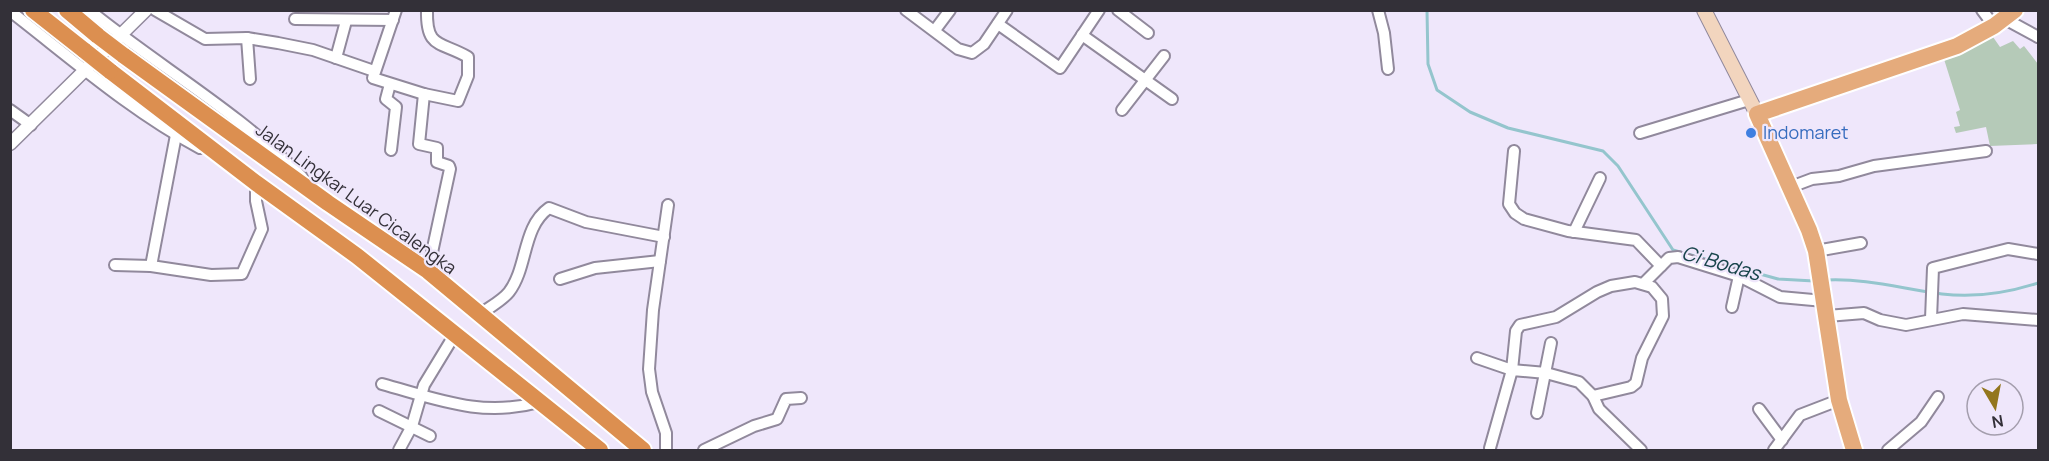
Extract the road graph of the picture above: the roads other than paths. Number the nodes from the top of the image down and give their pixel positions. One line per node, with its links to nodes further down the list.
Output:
1 (33, 10): 47 (highway, bridge)
2 (67, 10): 50 (highway, Jalan Lingkar Luar Cicalengka, bridge)
3 (89, 10): 24 (street)
4 (146, 10): 24 (street)
5 (155, 10): 26 (street)
6 (427, 10): 35 (street)
7 (906, 10): 21 (street)
8 (950, 10): 21 (street)
9 (1007, 10): 20 (street)
10 (1099, 10): 23 (street)
11 (1118, 10): 22 (street)
12 (1378, 10): 29 (street)
13 (1704, 10): 37 (main road)
14 (1982, 10): 17 (street)
15 (10, 11): 31 (street)
16 (394, 15): 19 (street); 30 (street)
17 (2005, 19): 25 (street); 37 (main road)
18 (295, 20): 19 (street)
19 (346, 21): 28 (street)
20 (998, 24): 21 (street); 23 (street)
21 (935, 30)
22 (1148, 33)
23 (1082, 35): 33 (street)
24 (121, 37): 31 (street); 50 (street)
25 (2038, 37)
26 (247, 38): 28 (street); 32 (street)
27 (1164, 56): 33 (street)
28 (336, 58): 30 (street)
29 (1388, 69)
30 (374, 71): 34 (street)
31 (84, 72): 40 (street); 42 (street)
32 (250, 79)
33 (1144, 80): 36 (street); 39 (street)
34 (390, 84): 35 (street); 44 (street)
35 (424, 94): 61 (street)
36 (1172, 99)
37 (1753, 107): 41 (street); 49 (main road)
38 (10, 110): 40 (street)
39 (1122, 110)
40 (31, 125): 43 (street)
41 (1640, 133)
42 (176, 135): 47 (street); 59 (street)
43 (10, 144)
44 (391, 150)
45 (1514, 151): 52 (street)
46 (1986, 151): 49 (street)
47 (251, 177): 59 (street); 70 (highway)
48 (1600, 178): 52 (street)
49 (1788, 188): 55 (main road)
50 (328, 203): 61 (highway, Jalan Lingkar Luar Cicalengka)
51 (668, 205): 53 (street)
52 (1574, 231): 60 (street)
53 (664, 237): 57 (street); 68 (street)
54 (1861, 243): 55 (street)
55 (1816, 252): 65 (main road)
56 (2038, 254): 67 (street)
57 (660, 261): 63 (street); 92 (street)
58 (115, 265): 59 (street)
59 (151, 266)
60 (1661, 266): 62 (street); 64 (street)
61 (429, 271): 68 (highway, Jalan Lingkar Luar Cicalengka)
62 (1739, 276): 65 (street); 66 (street)
63 (560, 279)
64 (1643, 284): 73 (street); 77 (street)
65 (1825, 304): 67 (street); 80 (main road)
66 (1732, 307)
67 (1931, 314): 69 (street)
68 (479, 315): 91 (highway, Jalan Lingkar Luar Cicalengka)
69 (2038, 320)
70 (455, 334): 76 (street); 81 (highway)
71 (1551, 343): 74 (street)
72 (1477, 358): 73 (street)
73 (1512, 370): 74 (street); 88 (street)
74 (1546, 372): 77 (street); 84 (street)
75 (382, 384): 76 (street)
76 (421, 395): 81 (street); 85 (street)
77 (1593, 396): 94 (street)
78 (1938, 397): 97 (street)
79 (801, 398): 93 (street)
80 (1839, 400): 87 (street); 96 (main road)
81 (539, 402): 90 (highway)
82 (1759, 409): 87 (street)
83 (379, 411): 85 (street)
84 (1537, 413)
85 (412, 426): 86 (street); 89 (street)
86 (430, 436)
87 (1782, 440): 95 (street)
88 (1490, 448)
89 (399, 450)
90 (600, 450)
91 (643, 450)
92 (666, 450)
93 (704, 450)
94 (1641, 450)
95 (1774, 450)
96 (1854, 450)
97 (1888, 450)

